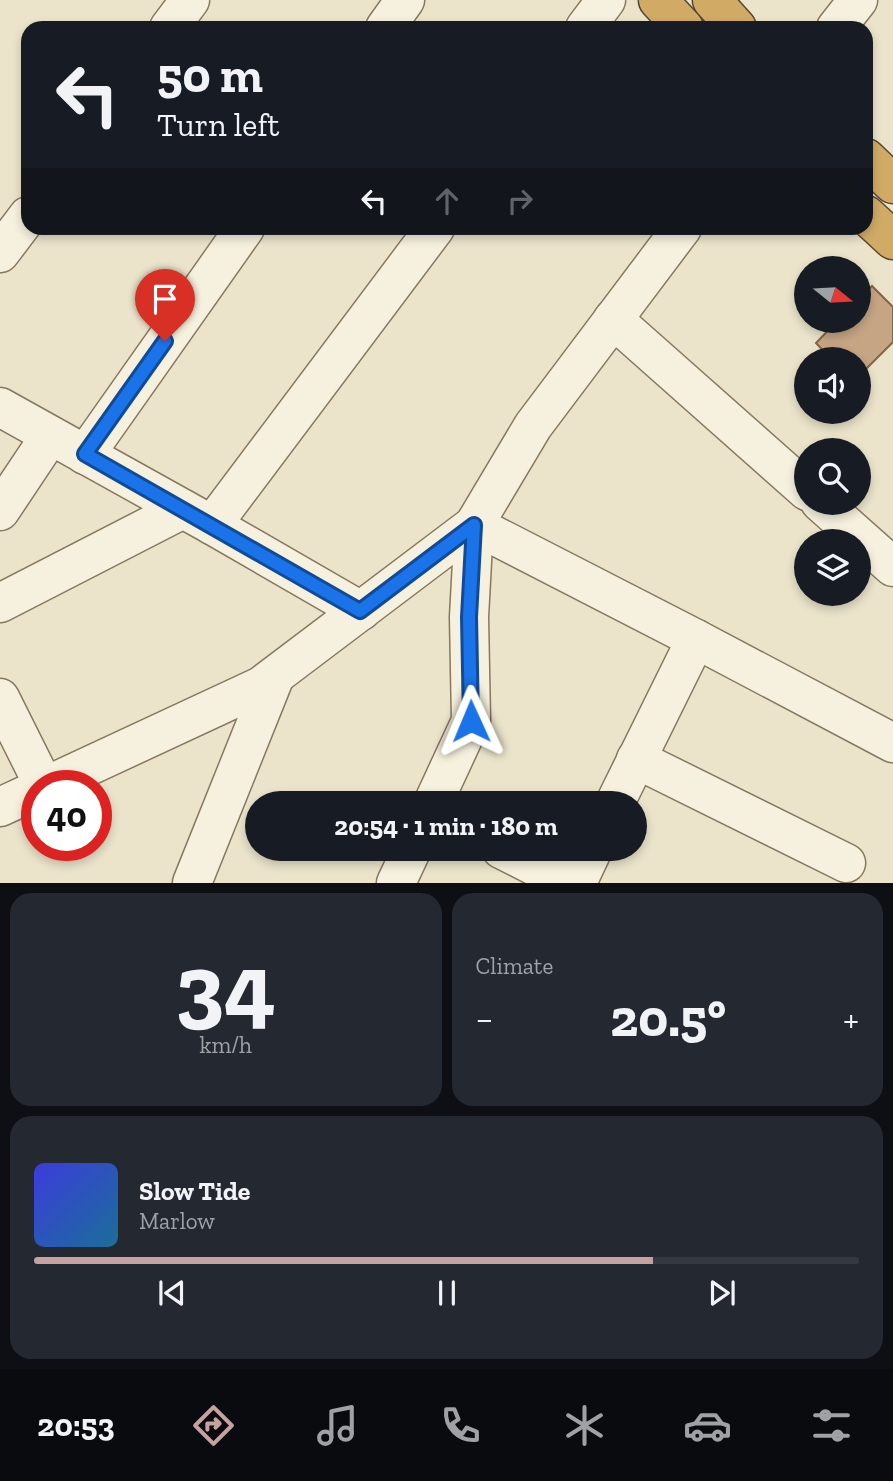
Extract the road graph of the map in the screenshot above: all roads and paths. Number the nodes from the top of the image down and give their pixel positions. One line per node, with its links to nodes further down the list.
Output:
1 (190, 0): 7 (street)
2 (405, 0): 8 (street)
3 (606, 0): 9 (street)
4 (658, 0): 10 (highway)
5 (712, 0): 11 (highway)
6 (858, 0): 12 (street)
7 (174, 21)
8 (390, 21)
9 (590, 21)
10 (678, 21)
11 (731, 21)
12 (842, 21)
13 (873, 165): 14 (highway)
14 (893, 184)
15 (873, 221): 20 (highway)
16 (21, 225): 21 (street)
17 (240, 235): 25 (street)
18 (429, 235): 29 (street)
19 (677, 235): 22 (street)
20 (893, 240)
21 (0, 253)
22 (613, 319): 26 (street); 30 (street)
23 (0, 407): 24 (street)
24 (51, 436): 25 (street); 27 (street)
25 (85, 454): 29 (street)
26 (794, 479)
27 (0, 511)
28 (835, 515): 31 (street)
29 (198, 517): 32 (street); 33 (street)
30 (474, 525): 33 (street); 34 (street); 41 (street)
31 (893, 567)
32 (0, 603)
33 (360, 611): 35 (street)
34 (696, 639): 37 (street); 38 (street)
35 (275, 676): 40 (street); 49 (street)
36 (0, 698): 39 (street)
37 (893, 743)
38 (636, 759): 42 (street); 48 (street)
39 (37, 770)
40 (80, 770)
41 (439, 791)
42 (621, 791)
43 (21, 797): 44 (street)
44 (0, 807)
45 (406, 861): 50 (street)
46 (525, 861): 51 (street)
47 (587, 861): 52 (street)
48 (846, 863)
49 (192, 883)
50 (396, 883)
51 (568, 883)
52 (576, 883)

